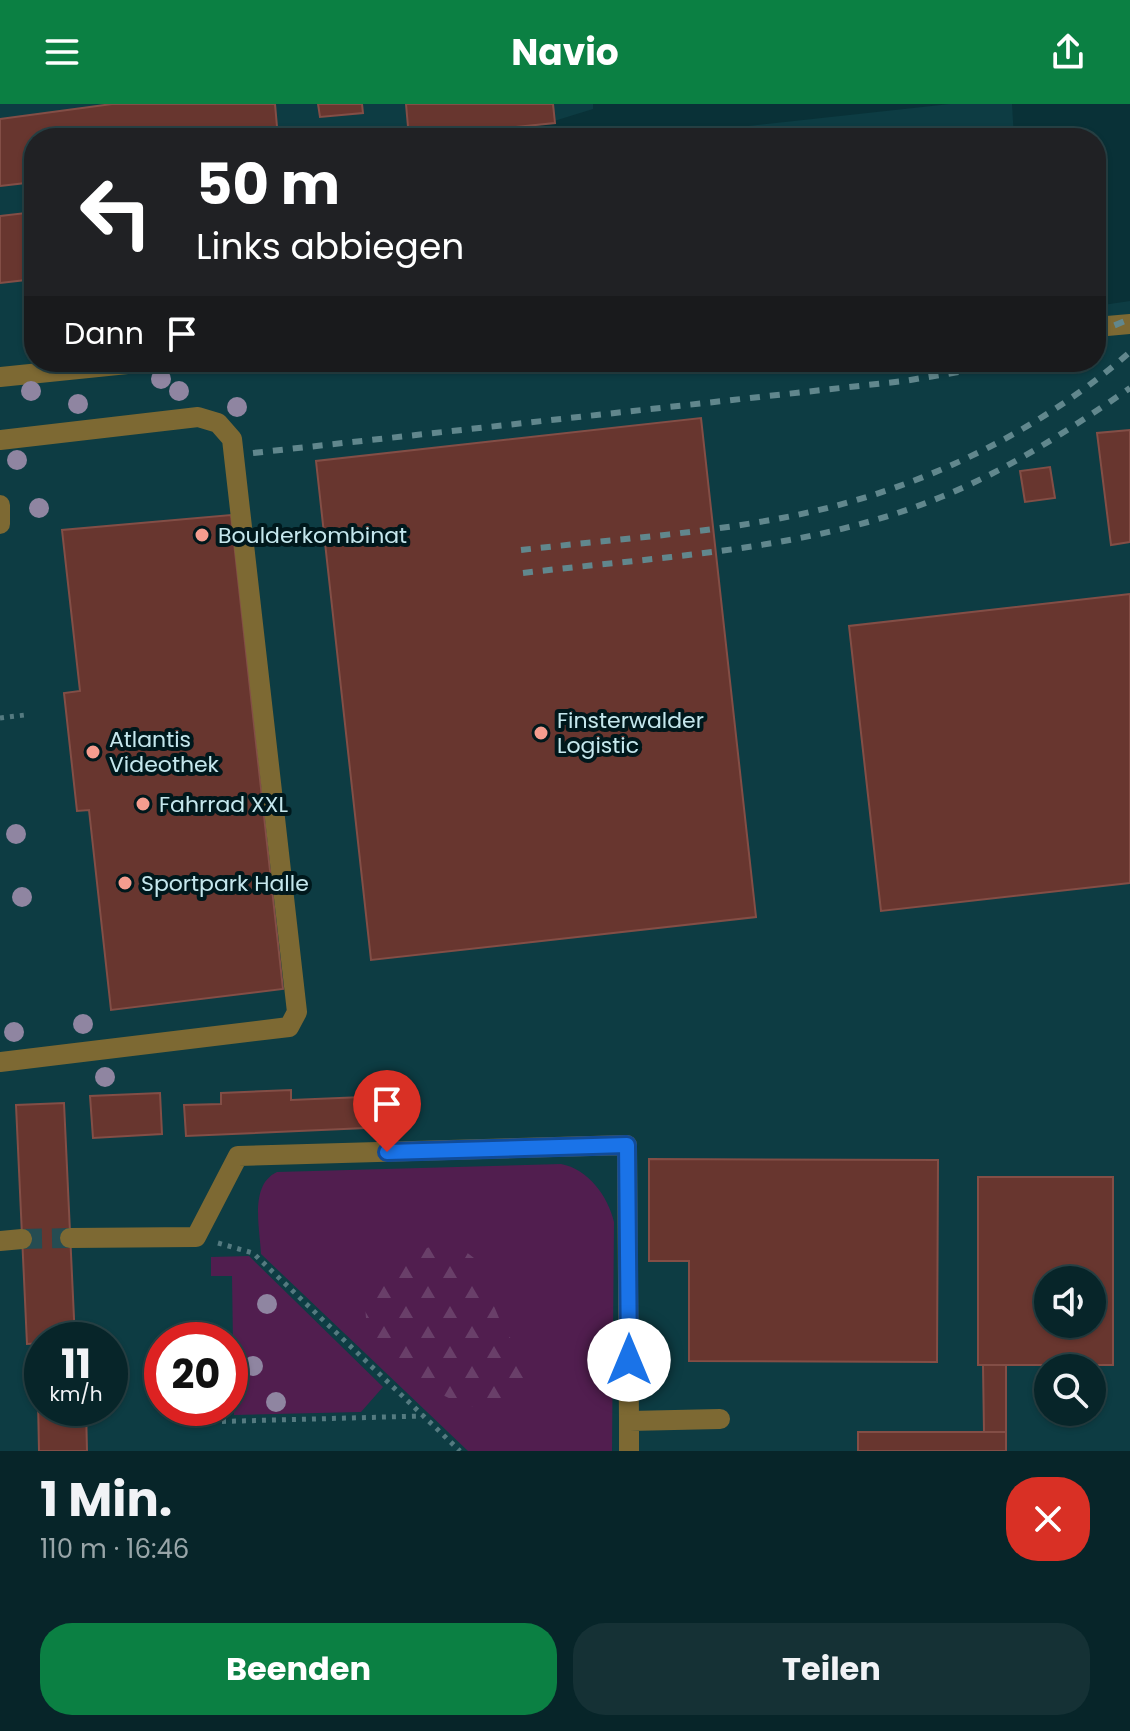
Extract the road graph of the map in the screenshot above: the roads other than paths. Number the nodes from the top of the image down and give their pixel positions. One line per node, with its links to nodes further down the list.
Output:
1 (1130, 324): 2 (lane)
2 (1106, 326)
3 (49, 372): 4 (lane)
4 (0, 377)
5 (0, 440): 6 (lane)
6 (0, 1062)
7 (70, 1238): 11 (lane)
8 (22, 1239): 9 (lane)
9 (0, 1241)
10 (720, 1419): 11 (lane)
11 (629, 1421): 12 (lane)
12 (629, 1451)

